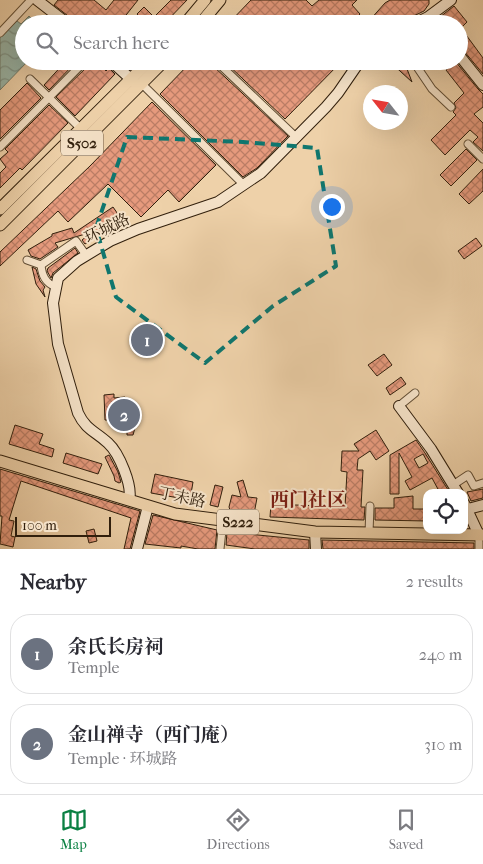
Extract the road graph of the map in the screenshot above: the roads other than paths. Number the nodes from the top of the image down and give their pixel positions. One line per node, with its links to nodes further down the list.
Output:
1 (31, 0): 6 (street)
2 (37, 0): 7 (main road)
3 (206, 0): 8 (main road)
4 (220, 0): 9 (main road)
5 (451, 0): 10 (main road)
6 (17, 15)
7 (56, 15)
8 (194, 15)
9 (208, 15)
10 (436, 15)
11 (15, 17): 12 (street)
12 (0, 33)
13 (468, 66): 23 (main road)
14 (76, 70): 25 (street)
15 (121, 70): 22 (main road)
16 (140, 70): 33 (main road, S502)
17 (155, 70): 34 (main road, S502)
18 (225, 70): 28 (street)
19 (354, 70): 28 (main road, 环城路)
20 (421, 70): 26 (street)
21 (30, 79): 25 (street)
22 (133, 81)
23 (483, 85)
24 (145, 87): 32 (street)
25 (49, 98): 27 (street); 30 (street)
26 (451, 107)
27 (78, 126)
28 (297, 138): 32 (main road, 环城路)
29 (468, 144): 31 (street)
30 (0, 147)
31 (483, 159)
32 (244, 185): 35 (main road, 环城路)
33 (0, 209)
34 (0, 225)
35 (86, 255): 37 (street); 38 (main road, 环城路)
36 (27, 260): 37 (street)
37 (41, 265): 38 (street)
38 (56, 287): 44 (main road)
39 (415, 393): 40 (street)
40 (399, 406): 43 (main road)
41 (0, 461): 44 (main road, 丁未路 / S222)
42 (483, 483): 43 (street)
43 (456, 489)
44 (129, 500): 46 (main road, 丁未路 / S222)
45 (483, 505): 48 (main road)
46 (148, 506): 50 (main road, 丁未路 / S222); 54 (main road)
47 (370, 506): 52 (street)
48 (468, 506)
49 (468, 510): 53 (main road)
50 (223, 521): 51 (main road, 丁未路 / S222); 55 (street)
51 (315, 532): 52 (main road, 丁未路 / S222); 56 (main road)
52 (369, 533): 53 (main road, 丁未路 / S222)
53 (481, 535): 57 (street)
54 (138, 549)
55 (220, 549)
56 (316, 549)
57 (479, 549)

